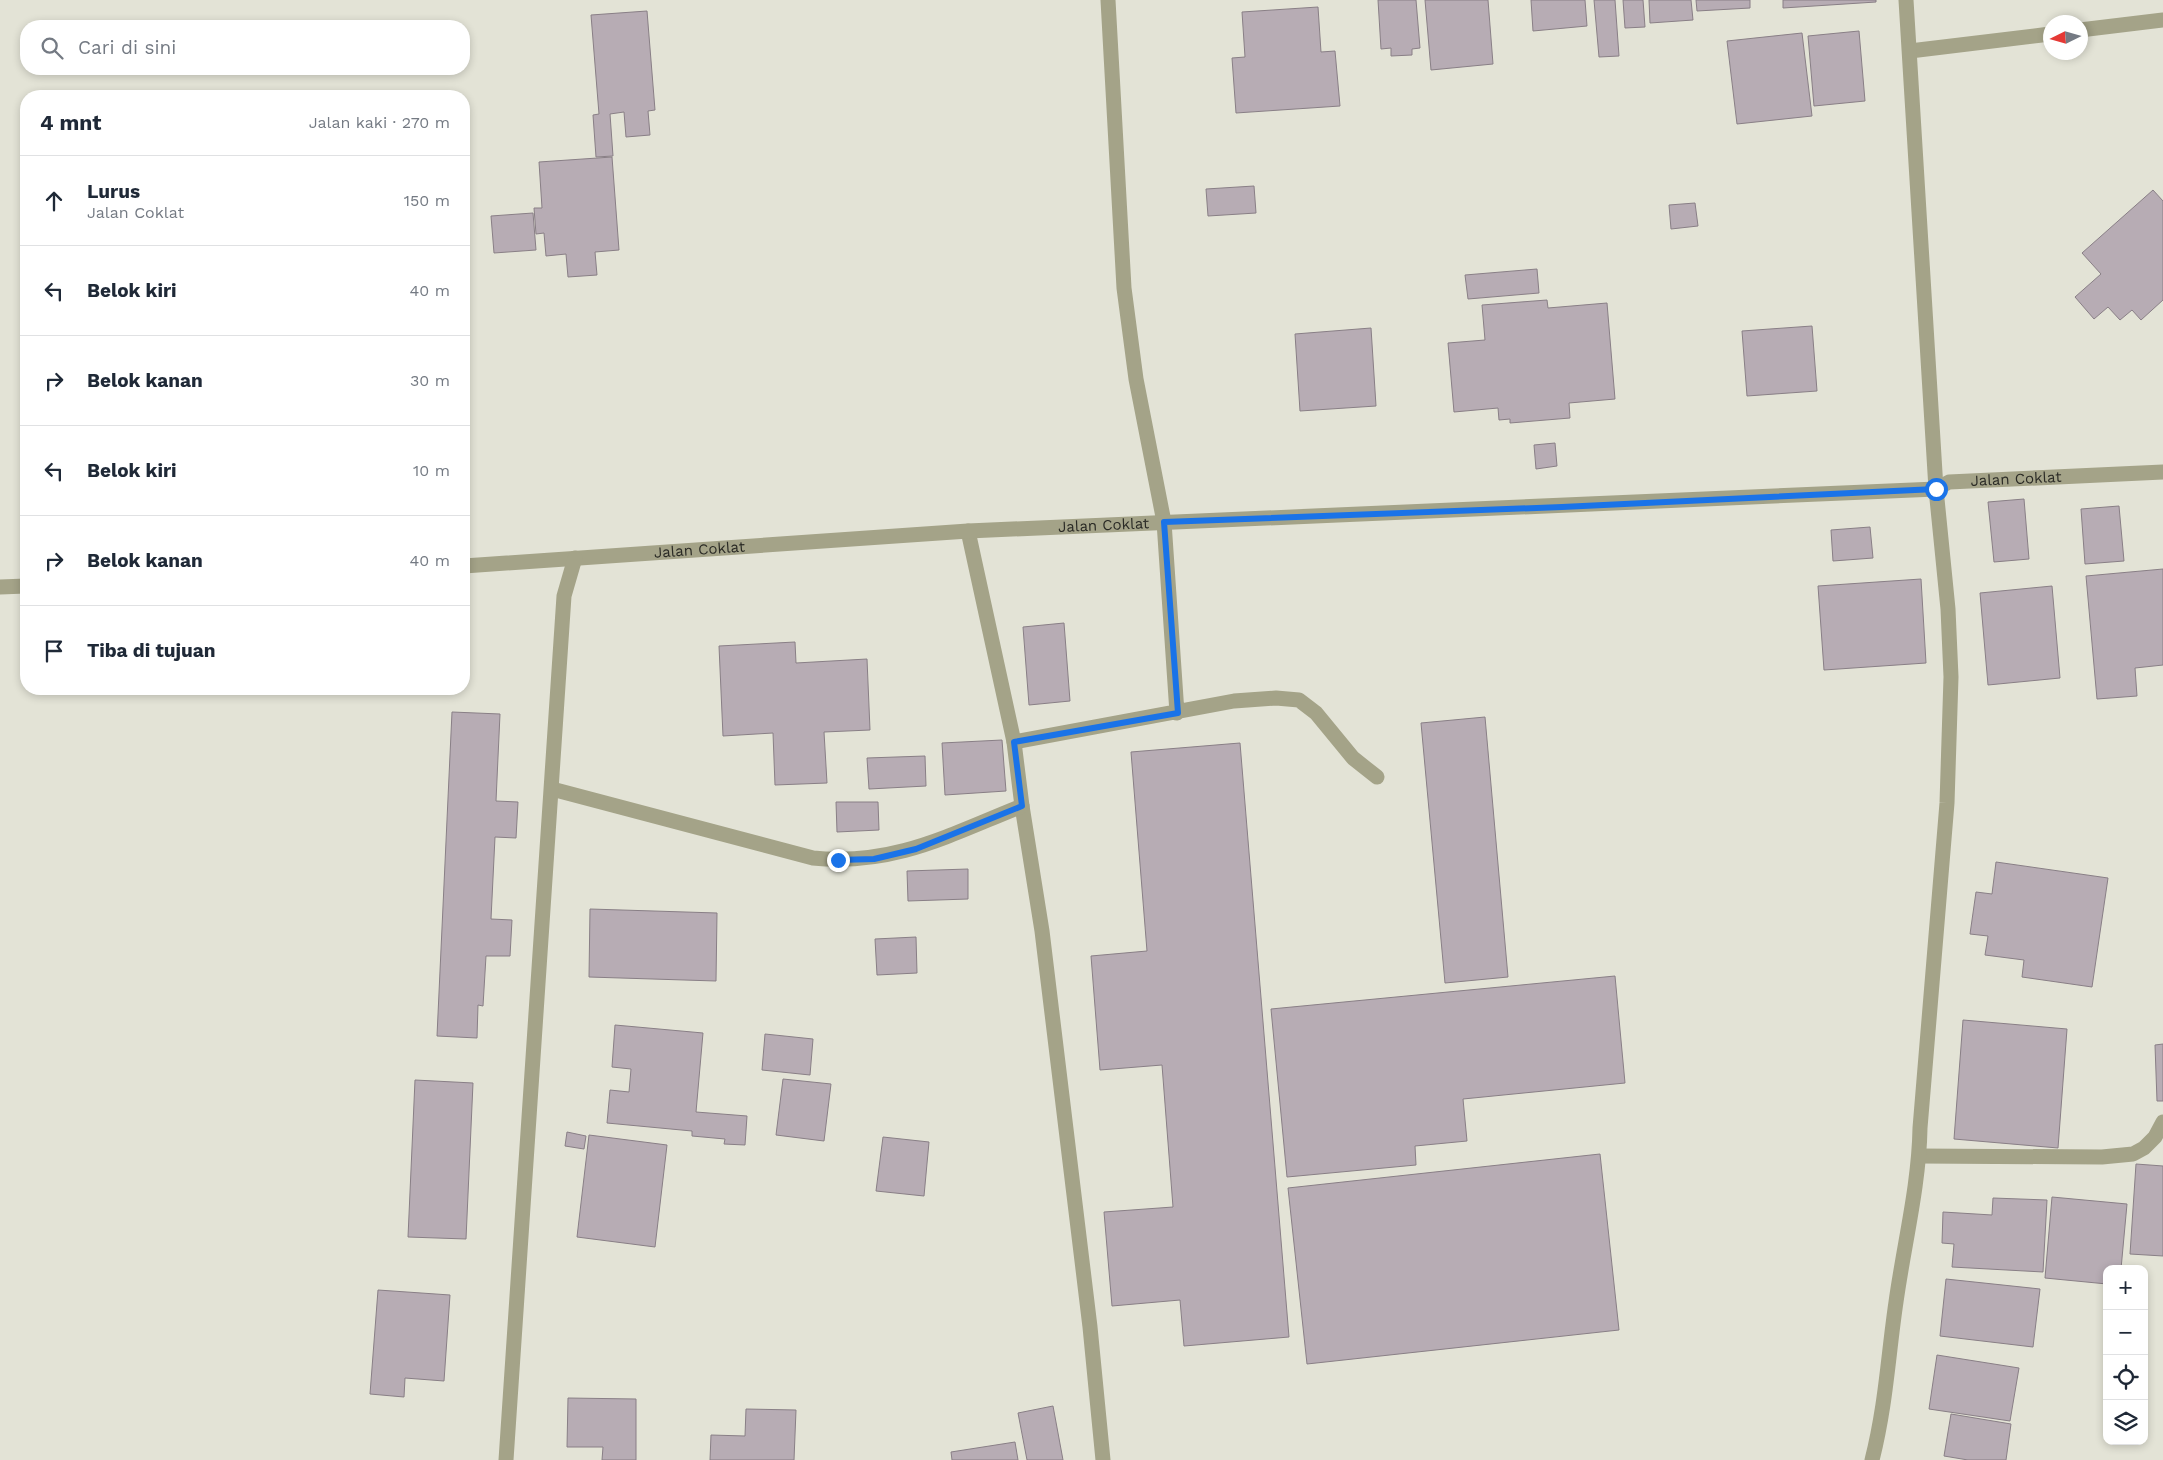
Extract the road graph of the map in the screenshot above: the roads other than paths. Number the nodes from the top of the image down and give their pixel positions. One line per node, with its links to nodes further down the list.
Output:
1 (1108, 0): 9 (street)
2 (1906, 0): 6 (street)
3 (2163, 20): 4 (street)
4 (2088, 29)
5 (2043, 35): 6 (street)
6 (1910, 51): 8 (street)
7 (2163, 472): 8 (street, Jalan Coklat)
8 (1936, 489): 9 (street, Jalan Coklat); 21 (street)
9 (1164, 522): 10 (street, Jalan Coklat); 15 (street)
10 (968, 531): 11 (street, Jalan Coklat); 16 (street)
11 (574, 558): 12 (street, Jalan Coklat); 18 (street)
12 (470, 566)
13 (0, 586): 14 (street)
14 (20, 586)
15 (1178, 713): 16 (street); 17 (street)
16 (1014, 742): 19 (street)
17 (1378, 776)
18 (552, 789): 19 (street); 22 (street)
19 (1022, 806): 23 (street)
20 (2163, 1122): 21 (street)
21 (1919, 1156): 24 (street)
22 (506, 1460)
23 (1103, 1460)
24 (1872, 1460)

